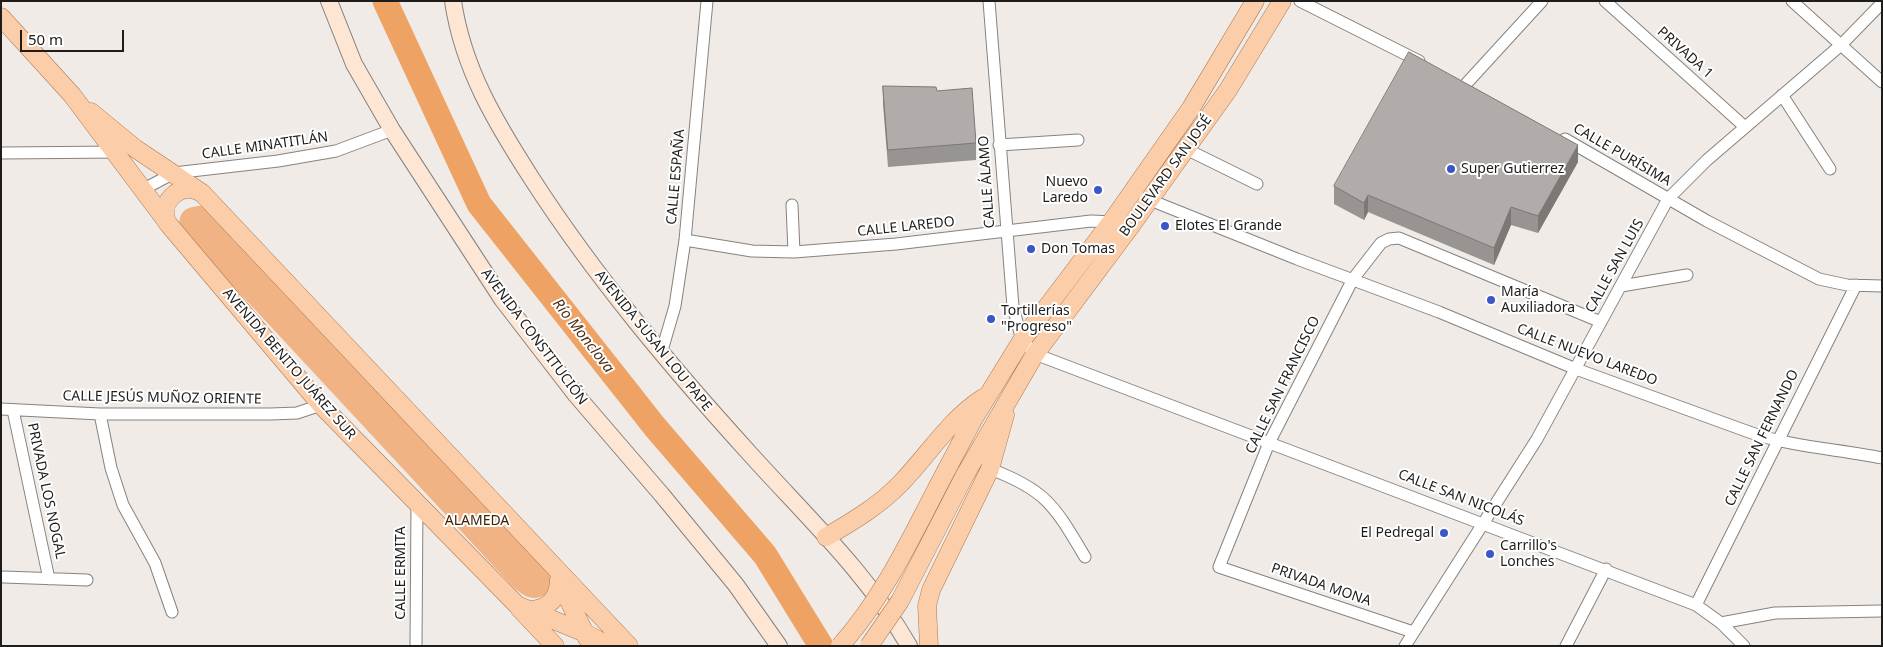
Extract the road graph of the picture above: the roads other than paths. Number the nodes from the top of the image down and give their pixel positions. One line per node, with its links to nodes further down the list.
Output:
1 (329, 1): 22 (main road, AVENIDA CONSTITUCIÓN)
2 (453, 1): 52 (main road, AVENIDA SUSAN LOU PAPE)
3 (707, 1): 43 (street, CALLE ESPAÑA)
4 (989, 1): 25 (street, CALLE ÁLAMO)
5 (1282, 1): 14 (main road, BOULEVARD SAN JOSÉ)
6 (1300, 1): 15 (street)
7 (1542, 1): 18 (street)
8 (1605, 1): 21 (street, PRIVADA 1)
9 (1792, 1): 13 (street)
10 (1882, 3): 13 (street, CALLE SAN LUIS)
11 (1251, 9): 14 (main road); 16 (main road, BOULEVARD SAN JOSÉ)
12 (1, 17): 19 (main road, AVENIDA BENITO JUÁREZ SUR)
13 (1841, 46): 17 (street); 20 (street, CALLE SAN LUIS)
14 (1250, 57): 16 (main road); 27 (main road, BOULEVARD SAN JOSÉ)
15 (1432, 68)
16 (1210, 78): 34 (main road, BOULEVARD SAN JOSÉ)
17 (1882, 82)
18 (1466, 85)
19 (72, 95): 26 (main road, AVENIDA BENITO JUÁREZ SUR); 29 (main road, AVENIDA BENITO JUÁREZ SUR)
20 (1782, 96): 21 (street, CALLE SAN LUIS); 30 (street)
21 (1745, 127): 36 (street, CALLE SAN LUIS)
22 (392, 130): 31 (street, CALLE MINATITLÁN); 86 (main road, AVENIDA CONSTITUCIÓN)
23 (1552, 132): 36 (street, CALLE PURÍSIMA)
24 (1078, 140): 25 (street)
25 (999, 145): 42 (street, CALLE ÁLAMO)
26 (136, 149): 29 (street); 31 (main road, AVENIDA BENITO JUÁREZ SUR)
27 (1186, 149): 32 (street); 37 (main road, BOULEVARD SAN JOSÉ)
28 (1, 153): 29 (street)
29 (113, 153): 33 (main road, AVENIDA BENITO JUÁREZ SUR)
30 (1830, 169)
31 (174, 173): 33 (street, CALLE MINATITLÁN); 35 (main road, AVENIDA BENITO JUÁREZ SUR)
32 (1257, 184)
33 (142, 190): 40 (main road, AVENIDA BENITO JUÁREZ SUR)
34 (1131, 192): 37 (street, CALLE NUEVO LAREDO); 39 (main road, BOULEVARD SAN JOSÉ)
35 (202, 193): 40 (main road); 71 (main road, AVENIDA BENITO JUÁREZ SUR)
36 (1668, 199): 47 (street, CALLE PURÍSIMA); 48 (street, CALLE SAN LUIS)
37 (1149, 200): 41 (main road, BOULEVARD SAN JOSÉ); 46 (street, CALLE NUEVO LAREDO)
38 (792, 205): 44 (street)
39 (1112, 221): 41 (street, CALLE LAREDO); 42 (street, CALLE LAREDO); 51 (main road, BOULEVARD SAN JOSÉ)
40 (170, 226): 57 (main road, AVENIDA BENITO JUÁREZ SUR)
41 (1130, 227): 53 (main road, BOULEVARD SAN JOSÉ)
42 (1006, 230): 44 (street, CALLE LAREDO); 51 (street, CALLE ÁLAMO)
43 (685, 240): 44 (street, CALLE LAREDO); 52 (street, CALLE ESPAÑA)
44 (794, 252)
45 (1687, 275): 48 (street)
46 (1353, 279): 50 (street, CALLE SAN FRANCISCO); 54 (street, CALLE NUEVO LAREDO); 62 (street, CALLE SAN FRANCISCO)
47 (1856, 285): 49 (street, CALLE PURÍSIMA); 61 (street, CALLE SAN FERNANDO)
48 (1621, 286): 50 (street, CALLE SAN LUIS)
49 (1882, 286)
50 (1601, 322): 54 (street, CALLE SAN LUIS)
51 (1022, 340): 53 (street, CALLE ÁLAMO); 55 (main road, BOULEVARD SAN JOSÉ)
52 (661, 354): 67 (main road, AVENIDA SUSAN LOU PAPE)
53 (1035, 354): 56 (main road, BOULEVARD SAN JOSÉ); 62 (street, CALLE SAN NICOLÁS)
54 (1576, 369): 61 (street, CALLE NUEVO LAREDO); 66 (street, CALLE SAN LUIS)
55 (988, 395): 67 (main road); 87 (main road, BOULEVARD SAN JOSÉ, bridge)
56 (1008, 398): 64 (main road); 88 (main road, BOULEVARD SAN JOSÉ, bridge)
57 (322, 405): 60 (street, CALLE JESÚS MUÑOZ ORIENTE); 65 (main road, AVENIDA BENITO JUÁREZ SUR)
58 (1, 409): 59 (street, CALLE JESÚS MUÑOZ ORIENTE)
59 (13, 410): 60 (street, CALLE JESÚS MUÑOZ ORIENTE); 73 (street, PRIVADA LOS NOGAL)
60 (100, 414): 78 (street)
61 (1777, 442): 63 (street, CALLE NUEVO LAREDO); 75 (street, CALLE SAN FERNANDO)
62 (1269, 443): 66 (street, CALLE SAN NICOLÁS); 69 (street, CALLE SAN FRANCISCO)
63 (1882, 458)
64 (990, 469): 68 (street); 90 (main road)
65 (417, 501): 76 (main road, AVENIDA BENITO JUÁREZ SUR); 82 (street, CALLE ERMITA)
66 (1485, 523): 70 (street, CALLE SAN NICOLÁS); 80 (street, CALLE SAN LUIS)
67 (826, 537): 89 (main road, AVENIDA SUSAN LOU PAPE)
68 (1085, 557)
69 (1220, 567): 80 (street, PRIVADA MONA)
70 (1606, 569): 75 (street, CALLE SAN NICOLÁS); 92 (street)
71 (556, 573): 76 (main road); 81 (main road, AVENIDA BENITO JUÁREZ SUR); 85 (main road)
72 (4, 577): 73 (street, PRIVADA LOS NOGAL)
73 (50, 579): 74 (street, PRIVADA LOS NOGAL)
74 (88, 580)
75 (1696, 605): 79 (street, CALLE SAN NICOLÁS)
76 (525, 608): 81 (main road, AVENIDA BENITO JUÁREZ SUR); 83 (main road)
77 (1882, 611): 79 (street)
78 (172, 612)
79 (1721, 623): 93 (street, CALLE SAN NICOLÁS)
80 (1413, 632): 91 (street, CALLE SAN LUIS)
81 (588, 639): 84 (main road)
82 (416, 646)
83 (555, 646)
84 (609, 646)
85 (629, 646)
86 (779, 646)
87 (840, 646)
88 (869, 646)
89 (909, 646)
90 (929, 646)
91 (1405, 646)
92 (1566, 646)
93 (1744, 646)

